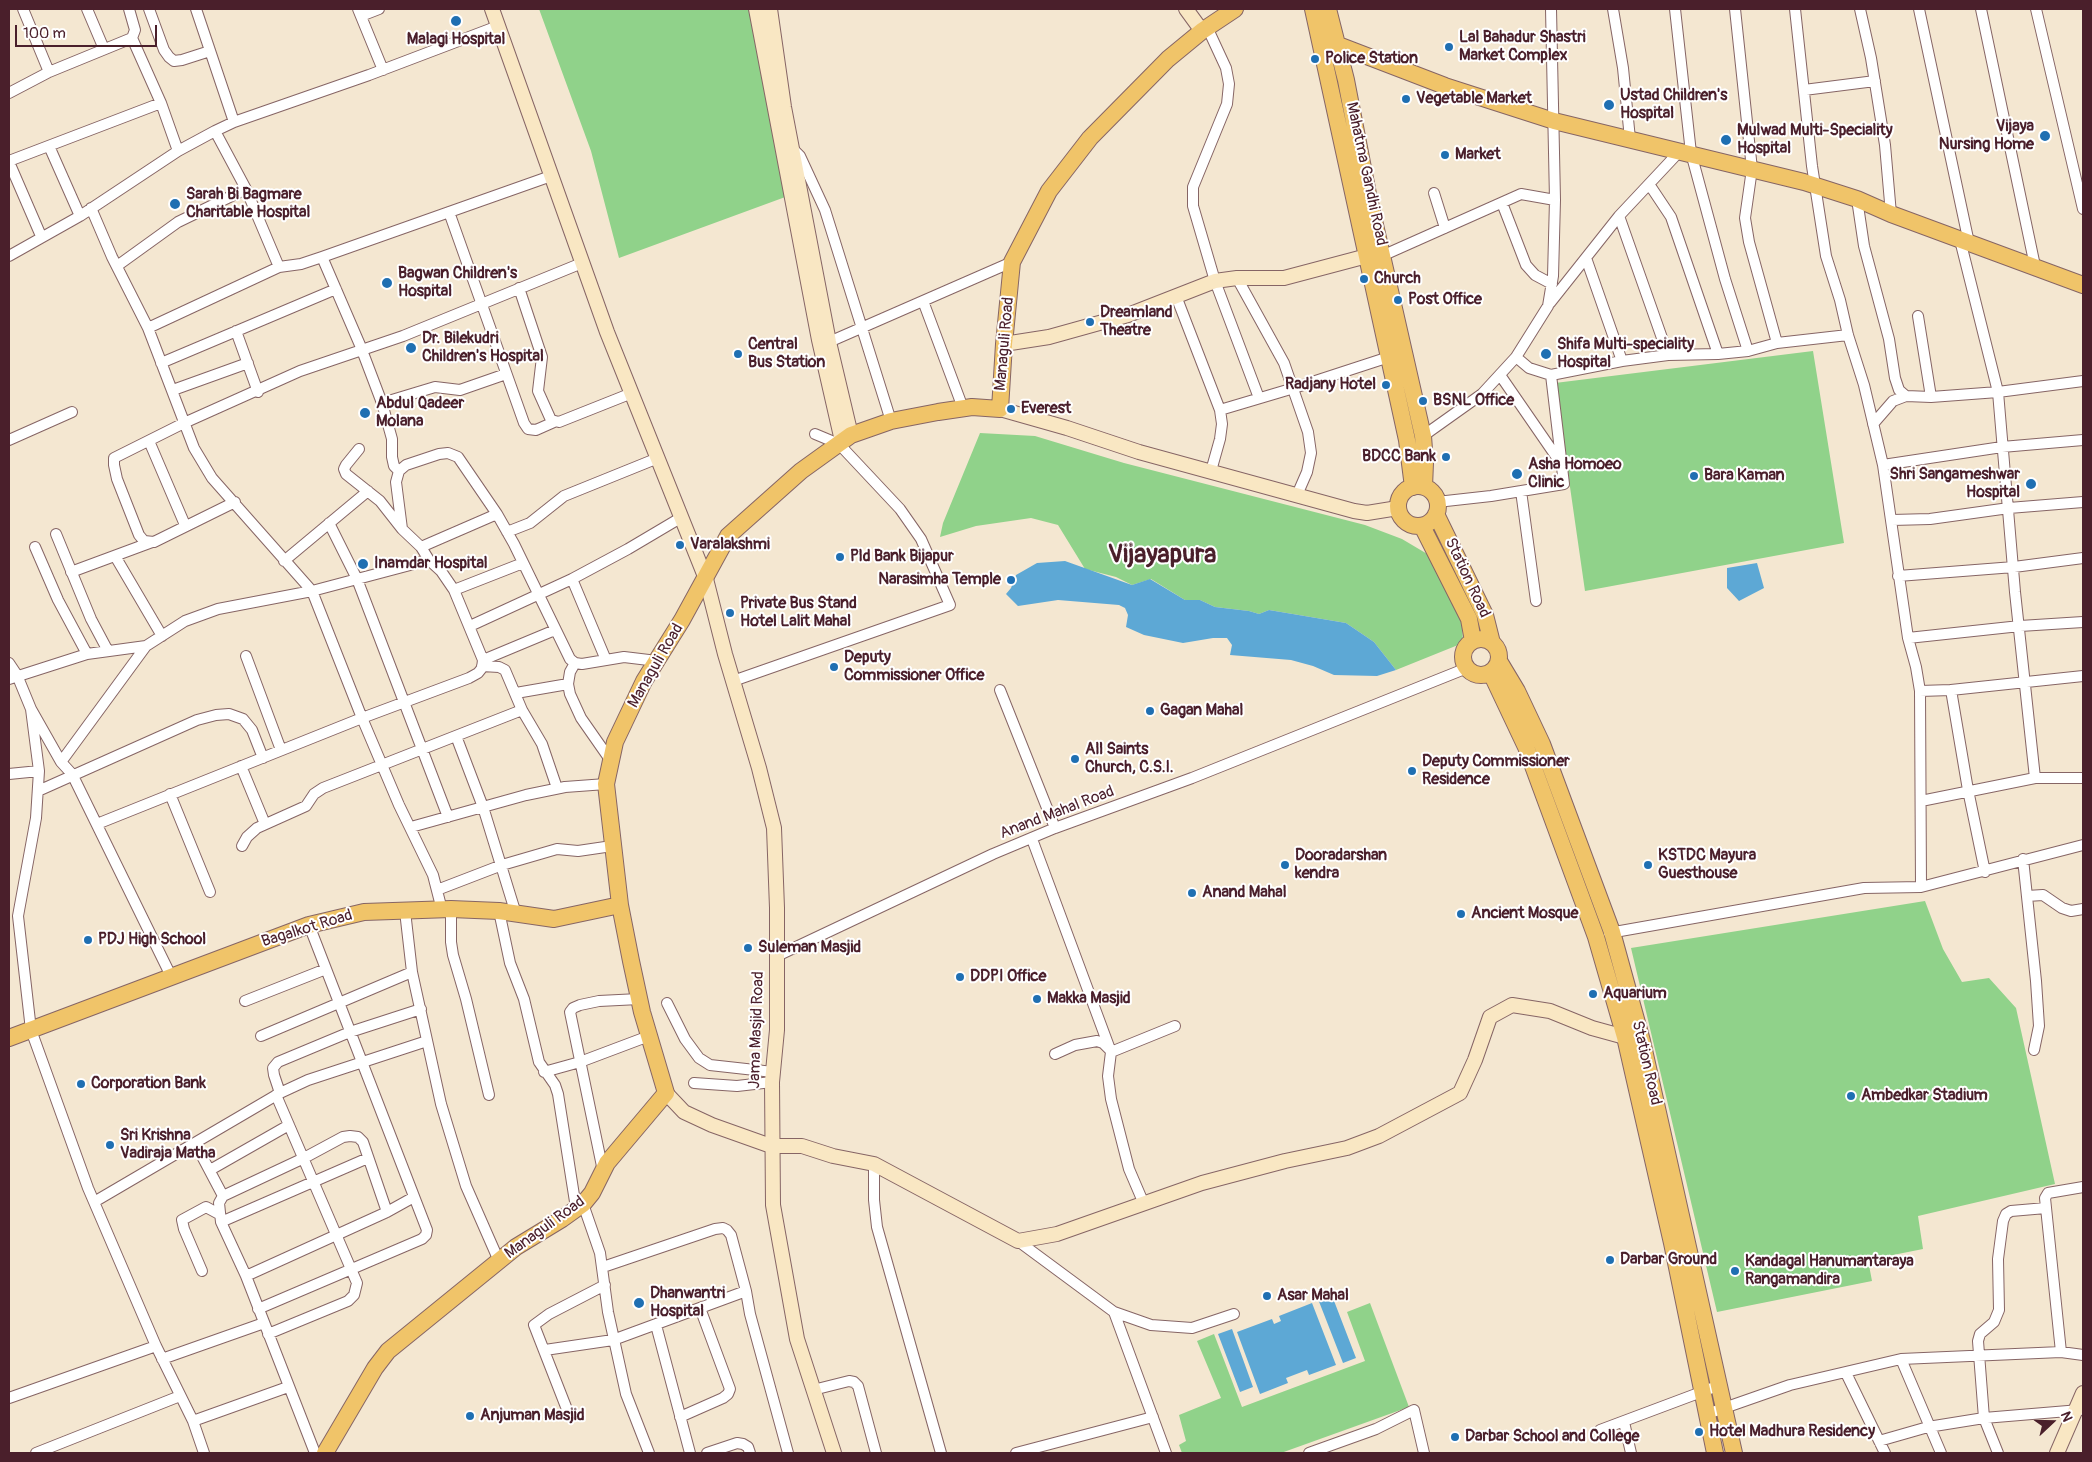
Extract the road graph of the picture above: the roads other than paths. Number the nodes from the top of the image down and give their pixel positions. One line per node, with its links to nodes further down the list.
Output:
1 (23, 9): 31 (street)
2 (88, 9): 28 (street)
3 (129, 9): 26 (street)
4 (149, 9): 29 (street)
5 (196, 9): 29 (street)
6 (379, 9): 23 (street)
7 (492, 9): 24 (street, Jama Masjid Road)
8 (756, 9): 40 (street)
9 (770, 9): 40 (street)
10 (1186, 9): 25 (street)
11 (1235, 9): 25 (main road, Managuli Road)
12 (1313, 9): 65 (main road, Mahatma Gandhi Road)
13 (1328, 9): 27 (main road, Mahatma Gandhi Road)
14 (1551, 9): 36 (street)
15 (1613, 9): 39 (street)
16 (1675, 9): 43 (street)
17 (1735, 9): 45 (street)
18 (1795, 9): 33 (street)
19 (1860, 9): 32 (street)
20 (1919, 9): 62 (street)
21 (1981, 9): 71 (street)
22 (2036, 9): 55 (street)
23 (359, 12): 30 (street)
24 (498, 26): 30 (street); 46 (street, Jama Masjid Road)
25 (1205, 29): 68 (main road, Managuli Road); 74 (street)
26 (132, 38): 28 (street); 35 (street)
27 (1338, 45): 36 (main road); 63 (main road, Mahatma Gandhi Road)
28 (104, 50): 31 (street)
29 (210, 51): 37 (street)
30 (384, 70): 37 (street)
31 (49, 72): 34 (street)
32 (1875, 81): 33 (street); 57 (street)
33 (1804, 90): 48 (street)
34 (9, 93)
35 (160, 103): 41 (street); 42 (street)
36 (1554, 121): 39 (main road); 52 (street)
37 (234, 122): 38 (street)
38 (215, 131): 42 (street); 49 (street)
39 (1630, 139): 43 (main road)
40 (786, 145): 85 (street); 88 (street); 124 (street)
41 (49, 146): 44 (street); 58 (street)
42 (178, 151): 54 (street)
43 (1685, 153): 45 (main road); 47 (street); 92 (street)
44 (9, 162): 61 (street)
45 (1752, 169): 48 (main road); 89 (street)
46 (551, 176): 56 (street); 69 (street, Jama Masjid Road)
47 (1648, 184): 59 (street); 93 (street)
48 (1816, 186): 51 (main road); 87 (street)
49 (246, 189): 70 (street); 72 (street)
50 (1434, 193): 60 (street)
51 (1857, 199): 57 (main road); 109 (street)
52 (1555, 200): 53 (street); 75 (street)
53 (1502, 203): 60 (street); 75 (street)
54 (92, 208): 58 (street); 70 (street)
55 (2083, 209)
56 (449, 212): 66 (street); 81 (street)
57 (1891, 214): 62 (main road)
58 (80, 216): 61 (street)
59 (1619, 216): 67 (street); 94 (street)
60 (1445, 228): 63 (street)
61 (41, 236): 64 (street)
62 (1964, 242): 71 (main road); 107 (street)
63 (1384, 255): 122 (main road, Mahatma Gandhi Road)
64 (9, 256)
65 (1367, 256): 73 (street); 95 (main road, Mahatma Gandhi Road)
66 (322, 257): 72 (street); 78 (street)
67 (1586, 258): 82 (street); 97 (street)
68 (1012, 262): 80 (street); 90 (main road, Managuli Road)
69 (582, 263): 77 (street); 108 (street, Jama Masjid Road)
70 (117, 266): 84 (street)
71 (2035, 266): 76 (main road)
72 (279, 268): 84 (street)
73 (1237, 278): 74 (street); 104 (street)
74 (1215, 281): 79 (street); 111 (street)
75 (1552, 284): 82 (street)
76 (2083, 285)
77 (519, 288): 81 (street); 118 (street)
78 (336, 289): 86 (street); 91 (street)
79 (1176, 296): 90 (street); 115 (street)
80 (924, 301): 85 (street); 113 (street)
81 (480, 304): 91 (street); 100 (street)
82 (1548, 306): 96 (street)
83 (1918, 316): 110 (street)
84 (148, 328): 98 (street)
85 (862, 328): 88 (street); 117 (street)
86 (236, 331): 98 (street); 99 (street)
87 (1848, 335): 89 (street); 120 (street)
88 (829, 342): 124 (street)
89 (1777, 343): 92 (street)
90 (1004, 344): 114 (main road, Managuli Road)
91 (362, 350): 106 (street); 112 (street)
92 (1748, 351): 93 (street)
93 (1718, 354): 94 (street)
94 (1668, 355): 97 (street)
95 (1389, 357): 104 (street); 134 (main road, Mahatma Gandhi Road)
96 (1516, 357): 101 (street); 102 (street)
97 (1622, 361): 102 (street)
98 (161, 363): 105 (street)
99 (248, 363): 105 (street); 106 (street)
100 (506, 374): 112 (street); 118 (street)
101 (1500, 375): 122 (street); 130 (street)
102 (1551, 375): 130 (street)
103 (2083, 382): 107 (street)
104 (1294, 388): 111 (street); 137 (street)
105 (173, 390): 119 (street)
106 (258, 392): 119 (street)
107 (1998, 392): 110 (street); 127 (street)
108 (632, 393): 118 (street); 129 (street, Jama Masjid Road)
109 (1906, 396): 110 (street); 120 (street)
110 (1931, 397)
111 (1259, 398): 115 (street)
112 (382, 403): 132 (street)
113 (963, 408): 114 (main road, Managuli Road); 117 (main road, Managuli Road)
114 (1000, 409): 133 (street)
115 (1220, 410): 133 (street)
116 (72, 412): 123 (street)
117 (890, 421): 124 (main road, Managuli Road)
118 (554, 422)
119 (184, 424): 126 (street); 138 (street)
120 (1873, 424): 131 (street)
121 (815, 434): 124 (street)
122 (1424, 436): 134 (main road, Mahatma Gandhi Road)
123 (9, 440)
124 (844, 440): 165 (main road, Managuli Road); 191 (street)
125 (2083, 440): 127 (street)
126 (149, 441): 147 (street); 152 (street)
127 (2002, 447): 131 (street); 142 (street)
128 (359, 449): 135 (street)
129 (658, 458): 144 (street, Jama Masjid Road); 150 (street)
130 (1562, 464): 136 (street)
131 (1882, 466): 145 (street)
132 (399, 470): 143 (street); 149 (street)
133 (1212, 471): 137 (street)
134 (1419, 487): 140 (main road); 141 (main road)
135 (368, 491): 146 (street); 149 (street)
136 (1521, 491): 141 (street); 169 (street)
137 (1297, 495): 140 (street)
138 (235, 502): 147 (street); 158 (street)
139 (2083, 502): 142 (street)
140 (1398, 508): 148 (main road)
141 (1436, 508): 148 (main road); 177 (main road, Station Road)
142 (2009, 508): 145 (street); 160 (street)
143 (497, 514): 150 (street); 154 (street)
144 (682, 517): 163 (street); 165 (street, Jama Masjid Road)
145 (1892, 520): 162 (street)
146 (329, 523): 158 (street); 164 (street)
147 (186, 525): 152 (street)
148 (1422, 526): 176 (main road, Station Road)
149 (402, 529): 154 (street)
150 (507, 532): 159 (street)
151 (56, 534): 161 (street)
152 (154, 542): 155 (street)
153 (35, 547): 180 (street)
154 (421, 547): 157 (street)
155 (115, 556): 161 (street); 174 (street)
156 (2083, 558): 160 (street)
157 (429, 560): 164 (street); 166 (street)
158 (284, 561): 167 (street)
159 (523, 563): 166 (street); 168 (street)
160 (2014, 567): 162 (street); 172 (street)
161 (71, 572): 179 (street)
162 (1898, 576): 175 (street)
163 (572, 578): 168 (street); 182 (street)
164 (357, 579): 167 (street); 198 (street)
165 (706, 579): 183 (main road, Managuli Road); 191 (street, Jama Masjid Road)
166 (454, 590): 171 (street)
167 (312, 591): 174 (street); 201 (street)
168 (538, 595): 171 (street); 173 (street)
169 (1536, 601)
170 (2083, 622): 172 (street)
171 (470, 626): 185 (street)
172 (2020, 626): 175 (street); 192 (street)
173 (555, 630): 185 (street); 186 (street)
174 (162, 636): 178 (street)
175 (1908, 638): 196 (street)
176 (1472, 641): 177 (main road); 188 (main road)
177 (1492, 643): 187 (main road)
178 (146, 646): 179 (street); 207 (street)
179 (108, 651): 180 (street)
180 (87, 654): 190 (street)
181 (246, 656): 203 (street)
182 (606, 660): 183 (street); 186 (street)
183 (657, 661): 206 (main road, Managuli Road)
184 (9, 663): 190 (street)
185 (483, 663): 197 (street); 198 (street)
186 (575, 663): 193 (street)
187 (1495, 667): 188 (main road); 245 (main road, Station Road); 246 (main road, Station Road)
188 (1466, 668): 226 (street, Anand Mahal Road)
189 (2083, 676): 192 (street)
190 (13, 677): 199 (street)
191 (733, 681): 247 (street, Jama Masjid Road)
192 (2025, 682): 195 (street); 213 (street)
193 (568, 684): 197 (street); 206 (street)
194 (1000, 690): 226 (street)
195 (1951, 690): 196 (street); 217 (street)
196 (1920, 691): 220 (street)
197 (516, 693): 200 (street)
198 (404, 702): 201 (street); 204 (street)
199 (31, 709): 207 (street); 210 (street)
200 (522, 710): 202 (street); 216 (street)
201 (362, 718): 203 (street); 209 (street)
202 (456, 736): 204 (street); 221 (street)
203 (281, 750): 205 (street)
204 (423, 750): 209 (street); 222 (street)
205 (263, 758): 208 (street); 212 (street)
206 (611, 761): 215 (main road, Managuli Road)
207 (61, 762): 212 (street)
208 (241, 766): 219 (street); 224 (street)
209 (383, 766): 224 (street); 225 (street)
210 (39, 771): 211 (street); 218 (street)
211 (9, 774)
212 (72, 774): 218 (street); 223 (street)
213 (2035, 778): 214 (street); 217 (street)
214 (2083, 778)
215 (606, 784): 216 (street); 230 (main road, Managuli Road)
216 (557, 788): 221 (street)
217 (1968, 790): 220 (street); 233 (street)
218 (38, 791): 257 (street)
219 (170, 794): 223 (street); 236 (street)
220 (1921, 800): 234 (street)
221 (483, 807): 222 (street); 232 (street)
222 (448, 817): 225 (street)
223 (98, 824): 250 (street)
224 (265, 824): 229 (street)
225 (411, 827): 235 (street)
226 (1055, 828): 227 (street, Anand Mahal Road)
227 (1032, 839): 247 (street, Anand Mahal Road); 266 (street)
228 (2083, 845): 231 (street)
229 (242, 846)
230 (612, 846): 232 (street); 238 (main road, Managuli Road)
231 (2023, 859): 233 (street); 237 (street)
232 (502, 865): 235 (street); 243 (street)
233 (1985, 872): 234 (street)
234 (1921, 886): 245 (street)
235 (437, 890): 239 (street)
236 (210, 892)
237 (2027, 896): 240 (street); 265 (street)
238 (620, 906): 243 (main road, Bagalkot Road); 251 (main road, Managuli Road)
239 (446, 909): 241 (main road, Bagalkot Road); 242 (main road, Bagalkot Road); 275 (street)
240 (2083, 909)
241 (405, 911): 244 (main road, Bagalkot Road); 249 (street)
242 (499, 911): 243 (main road, Bagalkot Road); 270 (street)
243 (516, 914)
244 (309, 925): 248 (street); 250 (main road, Bagalkot Road)
245 (1612, 932): 246 (street); 264 (main road, Station Road)
246 (1596, 938): 261 (main road, Station Road)
247 (777, 956): 271 (street, Jama Masjid Road)
248 (326, 969): 252 (street); 253 (street)
249 (412, 972): 253 (street); 255 (street)
250 (171, 976): 257 (main road, Bagalkot Road)
251 (639, 999): 260 (main road, Managuli Road); 269 (street)
252 (246, 1001)
253 (338, 1004): 258 (street); 259 (street)
254 (667, 1004): 271 (street)
255 (421, 1009): 258 (street); 263 (street)
256 (1175, 1026): 266 (street)
257 (31, 1030): 262 (main road, Bagalkot Road); 288 (street)
258 (350, 1032): 268 (street); 274 (street)
259 (261, 1036)
260 (649, 1036): 269 (street); 273 (main road, Managuli Road)
261 (1625, 1037): 264 (street); 289 (street); 322 (main road, Station Road)
262 (9, 1038)
263 (427, 1041): 268 (street); 296 (street)
264 (1642, 1041): 319 (main road, Station Road)
265 (2034, 1050)
266 (1111, 1052): 267 (street); 289 (street)
267 (1055, 1054)
268 (361, 1062): 274 (street); 287 (street)
269 (580, 1062): 270 (street); 283 (street)
270 (544, 1072): 290 (street)
271 (772, 1077): 272 (street); 278 (street, Jama Masjid Road)
272 (694, 1083)
273 (666, 1093): 278 (street); 283 (main road, Managuli Road)
274 (278, 1094): 276 (street); 277 (street)
275 (489, 1095)
276 (289, 1125): 279 (street); 282 (street)
277 (195, 1143): 282 (street); 288 (street)
278 (771, 1146): 281 (street); 321 (street, Jama Masjid Road)
279 (304, 1158): 280 (street); 284 (street); 286 (street)
280 (368, 1158): 284 (street); 292 (street)
281 (874, 1164): 295 (street); 349 (street)
282 (210, 1170): 286 (street)
283 (603, 1170): 290 (main road, Managuli Road)
284 (314, 1180): 293 (street); 294 (street)
285 (2083, 1187): 291 (street)
286 (223, 1196): 293 (street)
287 (414, 1197): 292 (street); 298 (street)
288 (94, 1202): 311 (street)
289 (1144, 1204): 295 (street)
290 (580, 1206): 296 (main road, Managuli Road); 297 (street)
291 (2046, 1208): 313 (street); 314 (street)
292 (387, 1212): 294 (street)
293 (220, 1218): 299 (street); 300 (street)
294 (337, 1234): 298 (street); 300 (street)
295 (1018, 1241): 305 (street)
296 (499, 1261): 341 (main road, Managuli Road)
297 (603, 1267): 301 (street); 302 (street)
298 (352, 1269): 304 (street); 309 (street)
299 (202, 1271)
300 (246, 1276): 304 (street)
301 (605, 1285): 310 (street); 312 (street)
302 (746, 1291): 303 (street); 346 (street)
303 (700, 1308): 308 (street); 330 (street)
304 (258, 1309): 307 (street)
305 (1114, 1312): 306 (street); 331 (street)
306 (1234, 1314)
307 (264, 1323): 309 (street); 316 (street)
308 (656, 1325): 310 (street); 330 (street)
309 (268, 1334): 320 (street)
310 (613, 1340): 312 (street); 342 (street)
311 (156, 1346): 316 (street); 325 (street)
312 (545, 1350): 328 (street)
313 (2061, 1352): 314 (street); 315 (street)
314 (1980, 1355): 317 (street); 332 (street)
315 (2083, 1355)
316 (162, 1358): 324 (street)
317 (1901, 1359): 318 (street); 335 (street)
318 (1846, 1373): 326 (street); 337 (street)
319 (1720, 1385): 322 (street); 326 (main road, Station Road)
320 (288, 1387): 333 (street); 340 (street)
321 (813, 1390): 347 (street, Jama Masjid Road); 348 (street)
322 (1703, 1391): 329 (main road, Station Road); 334 (street)
323 (2083, 1393): 327 (street)
324 (180, 1396): 333 (street); 338 (street)
325 (9, 1398)
326 (1725, 1409): 329 (street); 356 (main road, Station Road)
327 (2080, 1410): 332 (street); 360 (street)
328 (568, 1412)
329 (1708, 1414): 355 (main road, Station Road)
330 (680, 1417): 343 (street)
331 (1153, 1418): 350 (street); 351 (street)
332 (1984, 1418): 335 (street); 359 (street)
333 (193, 1421): 339 (street)
334 (1624, 1422): 336 (street); 354 (street)
335 (1928, 1427): 337 (street); 358 (street)
336 (1600, 1430)
337 (1879, 1441): 357 (street)
338 (36, 1453)
339 (204, 1453)
340 (315, 1453)
341 (325, 1453)
342 (649, 1453)
343 (690, 1453)
344 (707, 1453): 345 (street)
345 (750, 1453)
346 (788, 1453)
347 (834, 1453)
348 (876, 1453)
349 (941, 1453)
350 (1016, 1453)
351 (1166, 1453)
352 (1309, 1453): 353 (street)
353 (1424, 1453)
354 (1632, 1453)
355 (1715, 1453)
356 (1734, 1453)
357 (1885, 1453)
358 (1940, 1453)
359 (1998, 1453)
360 (2057, 1453)

